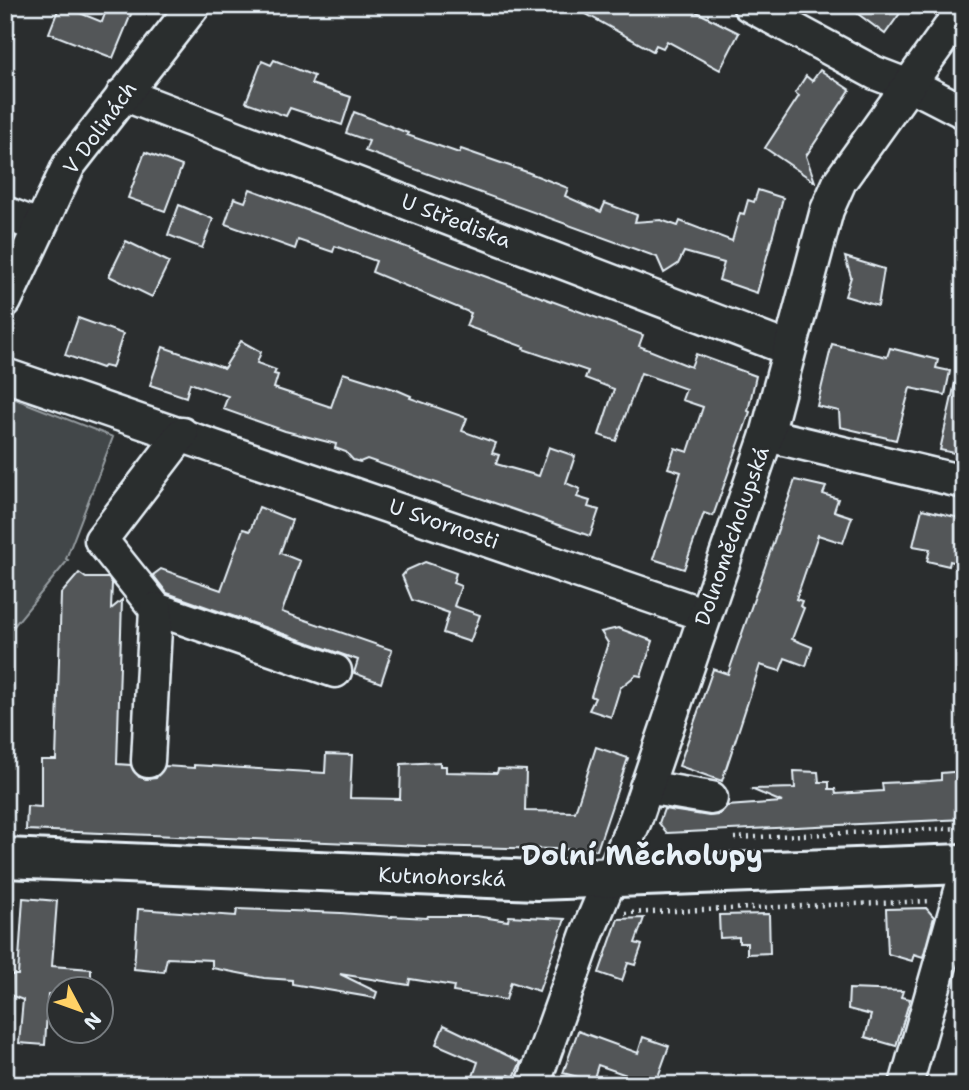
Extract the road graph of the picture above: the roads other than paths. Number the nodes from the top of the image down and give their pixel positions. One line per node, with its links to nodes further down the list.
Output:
1 (194, 5): 5 (street, V Dolinách)
2 (749, 5): 4 (street)
3 (964, 8): 4 (street, Dolnoměcholupská)
4 (906, 86): 6 (street); 10 (street, Dolnoměcholupská)
5 (123, 94): 8 (street, V Dolinách); 10 (street, U Střediska)
6 (964, 112)
7 (5, 213): 8 (street)
8 (38, 226): 9 (street, V Dolinách)
9 (5, 301)
10 (789, 349): 13 (street, Dolnoměcholupská)
11 (5, 375): 12 (street, U Svornosti)
12 (182, 434): 15 (street); 16 (street, U Svornosti)
13 (767, 435): 14 (street); 16 (street, Dolnoměcholupská)
14 (964, 482)
15 (156, 609): 17 (street); 18 (street)
16 (705, 615): 19 (street, Dolnoměcholupská)
17 (335, 671)
18 (148, 761)
19 (646, 787): 20 (street); 22 (street, Dolnoměcholupská)
20 (712, 798)
21 (5, 858): 22 (main road, Kutnohorská)
22 (611, 876): 23 (main road, Kutnohorská); 24 (street, Dolnoměcholupská)
23 (962, 881): 25 (street)
24 (533, 1085)
25 (906, 1085)

